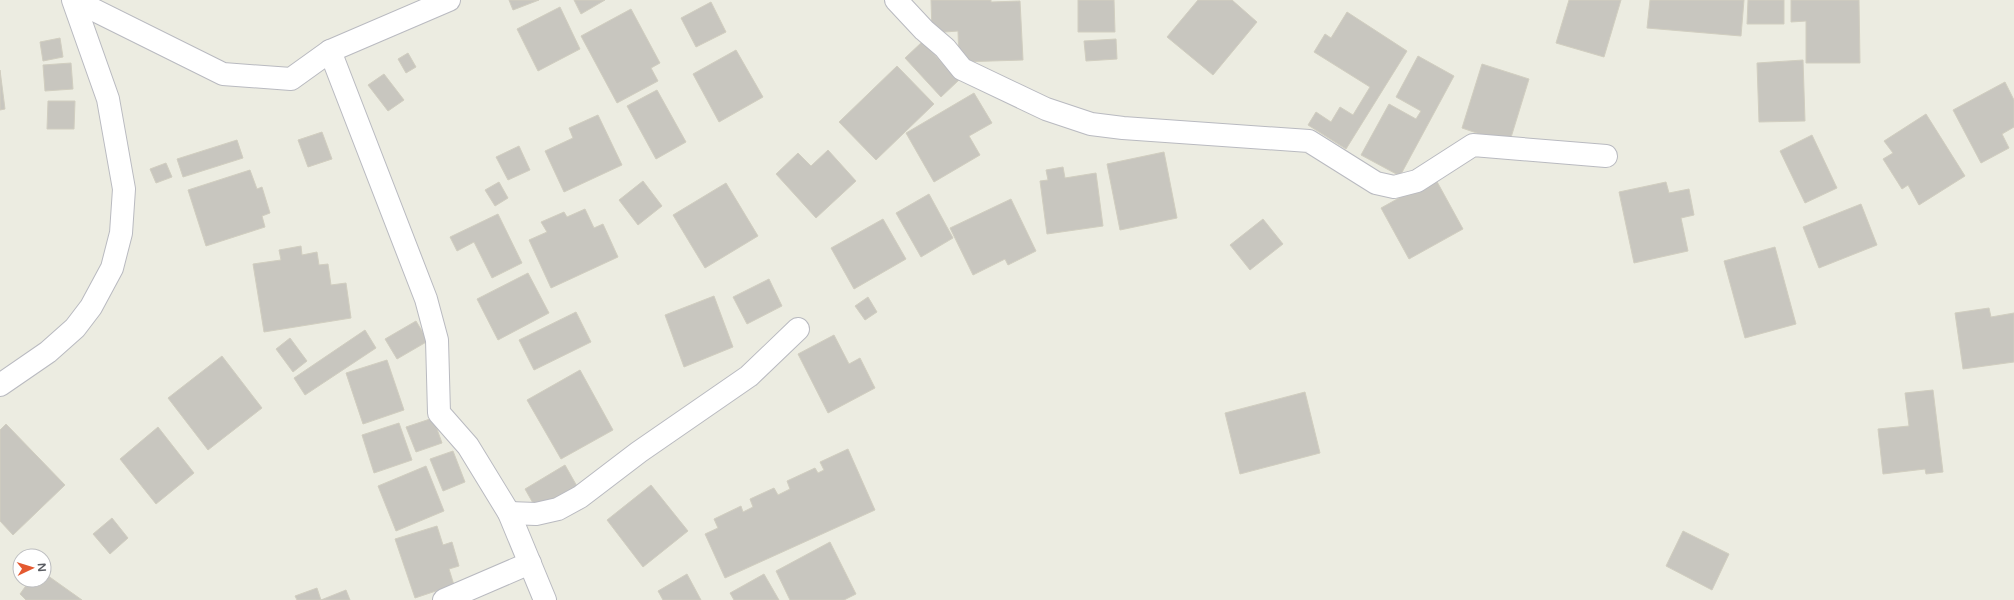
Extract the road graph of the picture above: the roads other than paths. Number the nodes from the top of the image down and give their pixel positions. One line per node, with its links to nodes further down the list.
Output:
1 (74, 0): 4 (street); 7 (street)
2 (449, 0): 4 (street)
3 (896, 0): 5 (street)
4 (330, 51): 8 (street)
5 (1606, 156)
6 (798, 329): 8 (street)
7 (0, 384)
8 (509, 513): 9 (street)
9 (530, 563): 10 (street); 11 (street)
10 (444, 600)
11 (545, 600)

